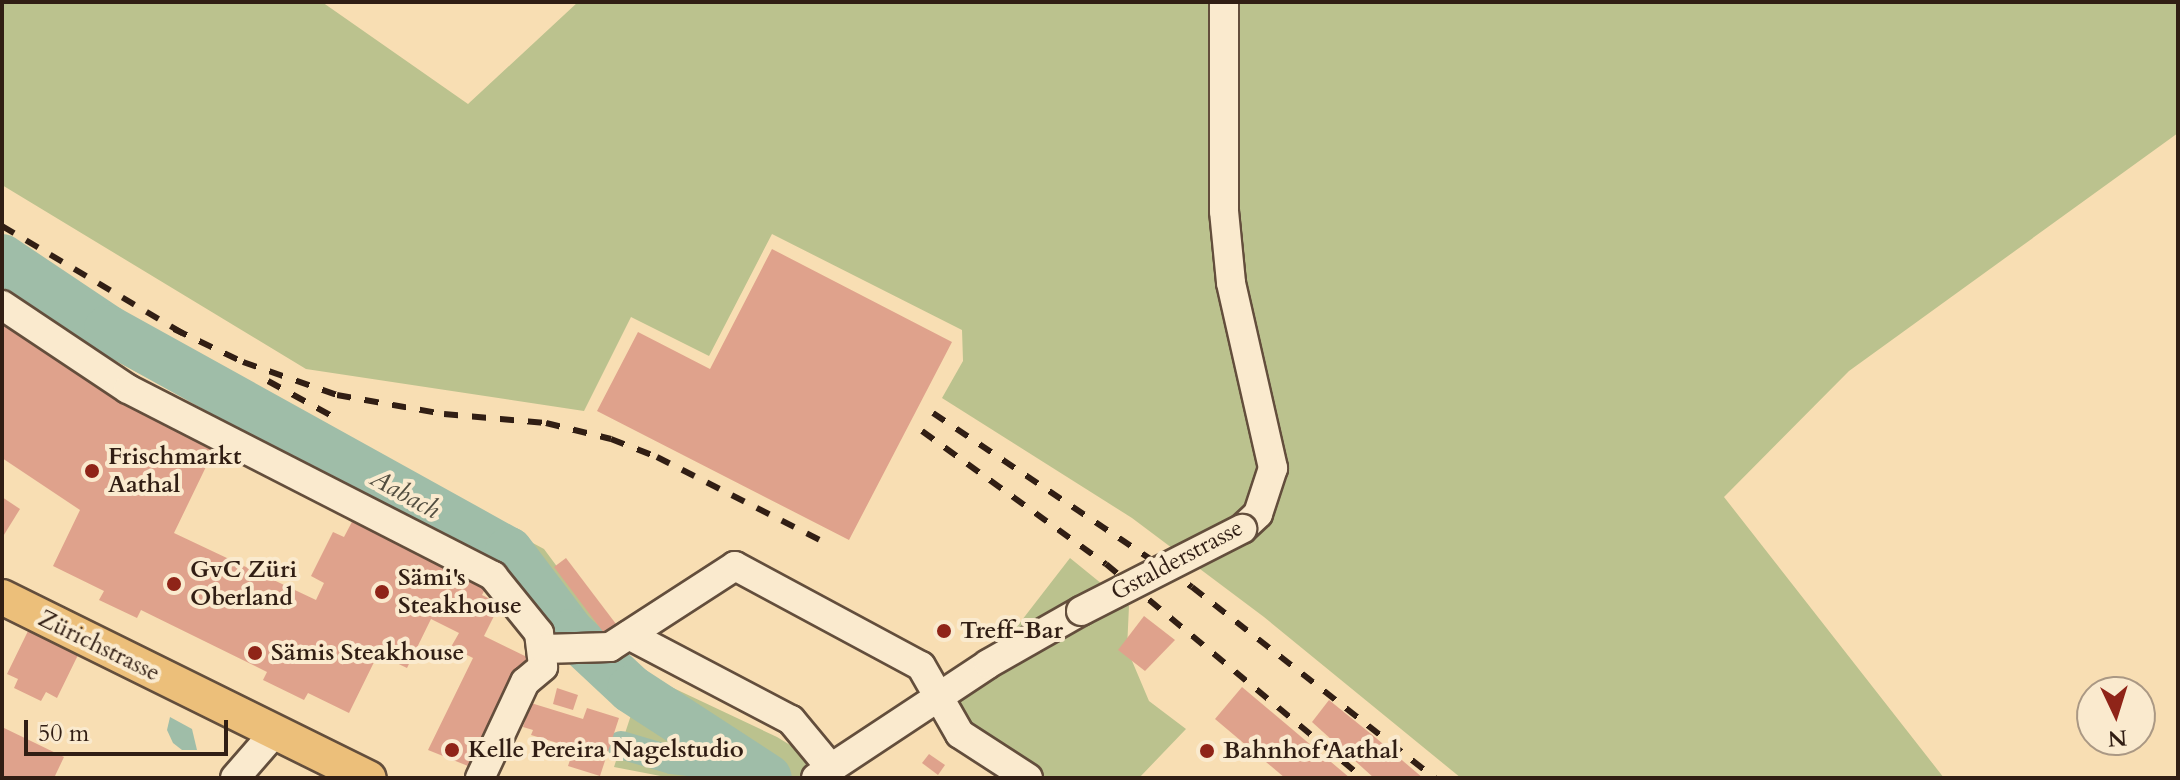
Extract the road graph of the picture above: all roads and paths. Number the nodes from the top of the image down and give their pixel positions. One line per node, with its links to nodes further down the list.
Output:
1 (1224, 2): 6 (street, Gstalderstrasse, bridge)
2 (2, 305): 5 (street)
3 (2, 597): 7 (main road, Zürichstrasse)
4 (620, 641): 5 (street); 6 (street); 8 (street)
5 (551, 648): 11 (street)
6 (937, 696): 8 (street, Gstalderstrasse); 12 (street)
7 (275, 732): 9 (street); 10 (main road, Zürichstrasse)
8 (823, 772)
9 (235, 778)
10 (369, 778)
11 (480, 778)
12 (1028, 778)

